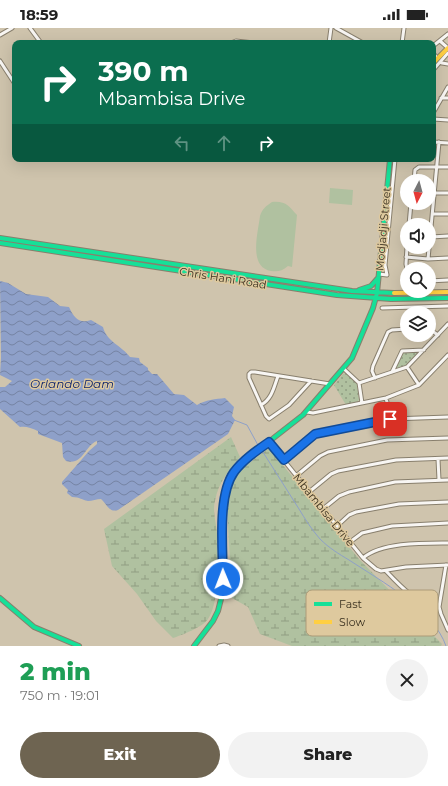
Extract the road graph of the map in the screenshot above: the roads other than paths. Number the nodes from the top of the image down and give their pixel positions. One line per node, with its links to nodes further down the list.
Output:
1 (12, 28): 7 (street)
2 (30, 28): 8 (street)
3 (331, 28): 9 (street)
4 (336, 28): 10 (street)
5 (404, 28): 11 (street)
6 (448, 34): 12 (street)
7 (0, 35)
8 (38, 40)
9 (329, 40)
10 (358, 40)
11 (402, 40)
12 (440, 41): 13 (street); 14 (street)
13 (436, 44)
14 (448, 48): 16 (main road)
15 (448, 53): 20 (street)
16 (438, 58)
17 (0, 61): 21 (street)
18 (442, 63): 19 (street)
19 (448, 64)
20 (436, 67)
21 (12, 79)
22 (448, 87): 23 (street)
23 (441, 98): 24 (street); 25 (street)
24 (448, 98)
25 (436, 107)
26 (436, 119): 27 (street)
27 (448, 120)
28 (439, 142): 29 (street); 32 (street)
29 (448, 143)
30 (390, 162): 35 (main road, Modjadji Street)
31 (394, 162): 35 (street)
32 (437, 167): 33 (street); 34 (street); 36 (street)
33 (448, 167)
34 (415, 174)
35 (390, 175): 55 (main road, Modjadji Street); 55 (street)
36 (436, 176)
37 (436, 193): 38 (street)
38 (448, 193)
39 (433, 210): 40 (street)
40 (433, 214): 41 (street); 42 (street)
41 (448, 214)
42 (433, 218)
43 (436, 236): 44 (street)
44 (448, 236)
45 (0, 238): 47 (main road, Chris Hani Road)
46 (0, 243): 48 (main road, Chris Hani Road)
47 (62, 247): 48 (main road); 58 (main road, Chris Hani Road)
48 (61, 253): 61 (main road, Chris Hani Road)
49 (406, 254): 51 (street)
50 (429, 254): 53 (street)
51 (406, 257): 53 (street); 54 (street)
52 (448, 258): 53 (street)
53 (428, 259)
54 (406, 262)
55 (378, 276): 58 (main road); 60 (main road, Modjadji Street)
56 (448, 280): 57 (street)
57 (436, 281)
58 (357, 291): 60 (main road, Chris Hani Road)
59 (448, 292): 60 (main road, Chris Hani Road)
60 (377, 293): 61 (main road, Modjadji Street)
61 (376, 298): 62 (main road, Chris Hani Road); 71 (main road)
62 (448, 298)
63 (448, 306): 64 (street)
64 (382, 308)
65 (448, 324): 67 (street)
66 (400, 329): 74 (street)
67 (438, 335): 68 (street)
68 (424, 350): 70 (street); 72 (street)
69 (448, 355): 78 (street)
70 (407, 367): 72 (street); 78 (street)
71 (344, 369): 76 (street); 77 (main road)
72 (392, 372): 74 (street)
73 (278, 376): 75 (street); 79 (street); 83 (street)
74 (375, 378): 76 (street)
75 (311, 381): 77 (street); 83 (street)
76 (359, 383): 82 (street)
77 (331, 384): 84 (main road)
78 (419, 385): 81 (street)
79 (273, 391): 80 (street); 83 (street)
80 (277, 392)
81 (386, 398): 82 (street); 86 (street)
82 (362, 403): 84 (street)
83 (261, 405)
84 (307, 412): 88 (main road)
85 (448, 417): 86 (street)
86 (390, 419): 91 (street)
87 (448, 438): 92 (street)
88 (269, 442): 91 (street, Mbambisa Drive); 110 (main road)
89 (448, 458): 90 (street)
90 (438, 459): 93 (street); 95 (street)
91 (284, 460): 92 (street, Mbambisa Drive)
92 (296, 476): 95 (street, Mbambisa Drive)
93 (439, 480): 94 (street); 97 (street)
94 (448, 480)
95 (309, 492): 97 (street, Mbambisa Drive)
96 (448, 502): 99 (street)
97 (323, 509): 99 (street, Mbambisa Drive)
98 (448, 523): 100 (street)
99 (337, 526): 100 (street, Mbambisa Drive)
100 (350, 542): 102 (street, Mbambisa Drive)
101 (448, 543): 102 (street)
102 (363, 558): 104 (street, Mbambisa Drive)
103 (447, 565): 104 (street); 107 (street)
104 (386, 571): 105 (street)
105 (405, 590)
106 (0, 598): 109 (main road)
107 (439, 608): 108 (street)
108 (448, 630)
109 (77, 646)
110 (194, 646)
111 (219, 646): 112 (street)
112 (228, 646)

